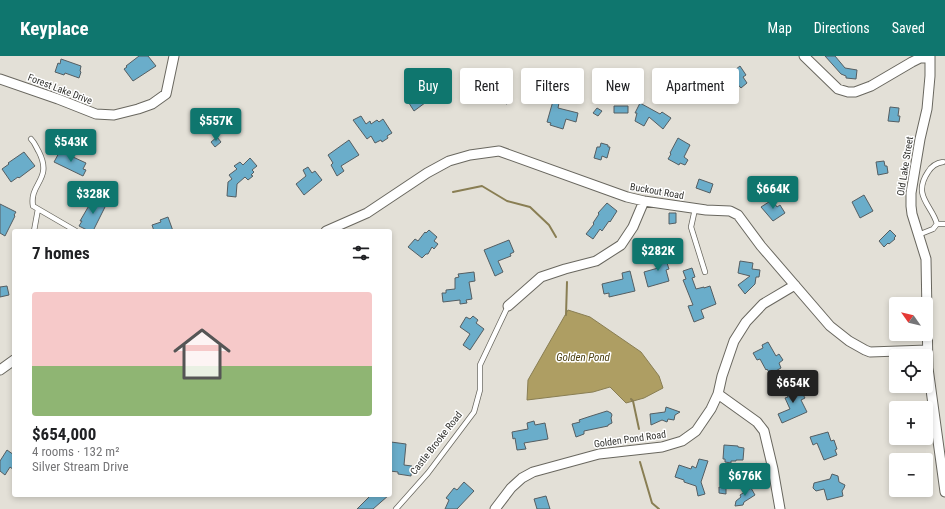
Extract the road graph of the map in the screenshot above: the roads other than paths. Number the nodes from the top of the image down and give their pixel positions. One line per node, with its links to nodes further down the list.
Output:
1 (174, 56): 4 (street, Forest Lake Drive)
2 (804, 56): 3 (street)
3 (930, 57): 15 (street, Old Lake Street)
4 (0, 78)
5 (30, 139): 8 (lane)
6 (943, 162): 10 (lane)
7 (644, 201): 9 (street, Buckout Road); 14 (street, Buckout Road); 18 (street, Castle Brooke Road)
8 (38, 209): 12 (lane); 13 (lane)
9 (695, 209): 16 (lane); 17 (street, Buckout Road)
10 (937, 224): 11 (lane); 15 (lane)
11 (945, 224)
12 (34, 229)
13 (73, 229)
14 (331, 229)
15 (918, 235): 19 (street, Old Lake Street)
16 (705, 272)
17 (795, 285): 20 (street, Buckout Road); 24 (street, Golden Pond Road)
18 (508, 306): 26 (lane, Castle Brooke Road)
19 (927, 349)
20 (889, 351)
21 (12, 361): 22 (street)
22 (0, 370)
23 (931, 393): 25 (street, Old Lake Street)
24 (718, 394): 27 (street, Golden Pond Road); 28 (street)
25 (945, 492)
26 (396, 509)
27 (495, 509)
28 (780, 509)

